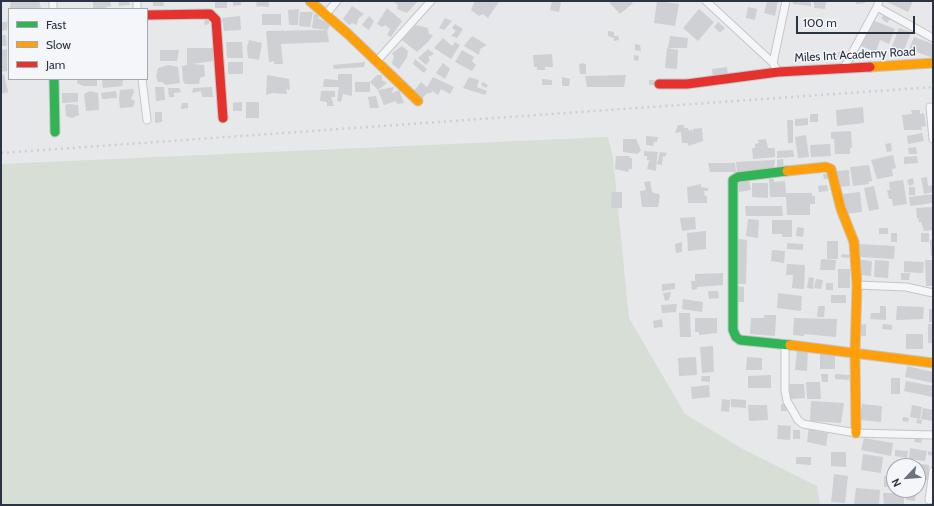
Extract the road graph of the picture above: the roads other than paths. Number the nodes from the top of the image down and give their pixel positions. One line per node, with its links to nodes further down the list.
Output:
1 (310, 1): 8 (street)
2 (337, 1): 8 (street)
3 (431, 1): 10 (street)
4 (706, 1): 11 (street)
5 (786, 1): 11 (street)
6 (878, 4): 9 (street); 13 (street)
7 (148, 14): 20 (street)
8 (326, 14): 10 (street)
9 (933, 38)
10 (377, 61): 18 (street)
11 (772, 63): 14 (street)
12 (933, 63): 13 (street, Miles Int Academy Road)
13 (844, 68): 14 (street, Miles Int Academy Road)
14 (778, 72): 17 (street, Miles Int Academy Road)
15 (54, 80): 22 (street)
16 (142, 80): 21 (street)
17 (659, 84)
18 (418, 101)
19 (930, 107): 23 (street)
20 (224, 118)
21 (147, 120)
22 (55, 132)
23 (933, 139)
24 (857, 285): 25 (street); 26 (street); 27 (street)
25 (933, 293)
26 (785, 345): 27 (street); 29 (street)
27 (856, 352): 28 (street); 29 (street)
28 (933, 363)
29 (856, 433): 30 (street)
30 (933, 435)
31 (933, 471): 32 (street)
32 (929, 500)

